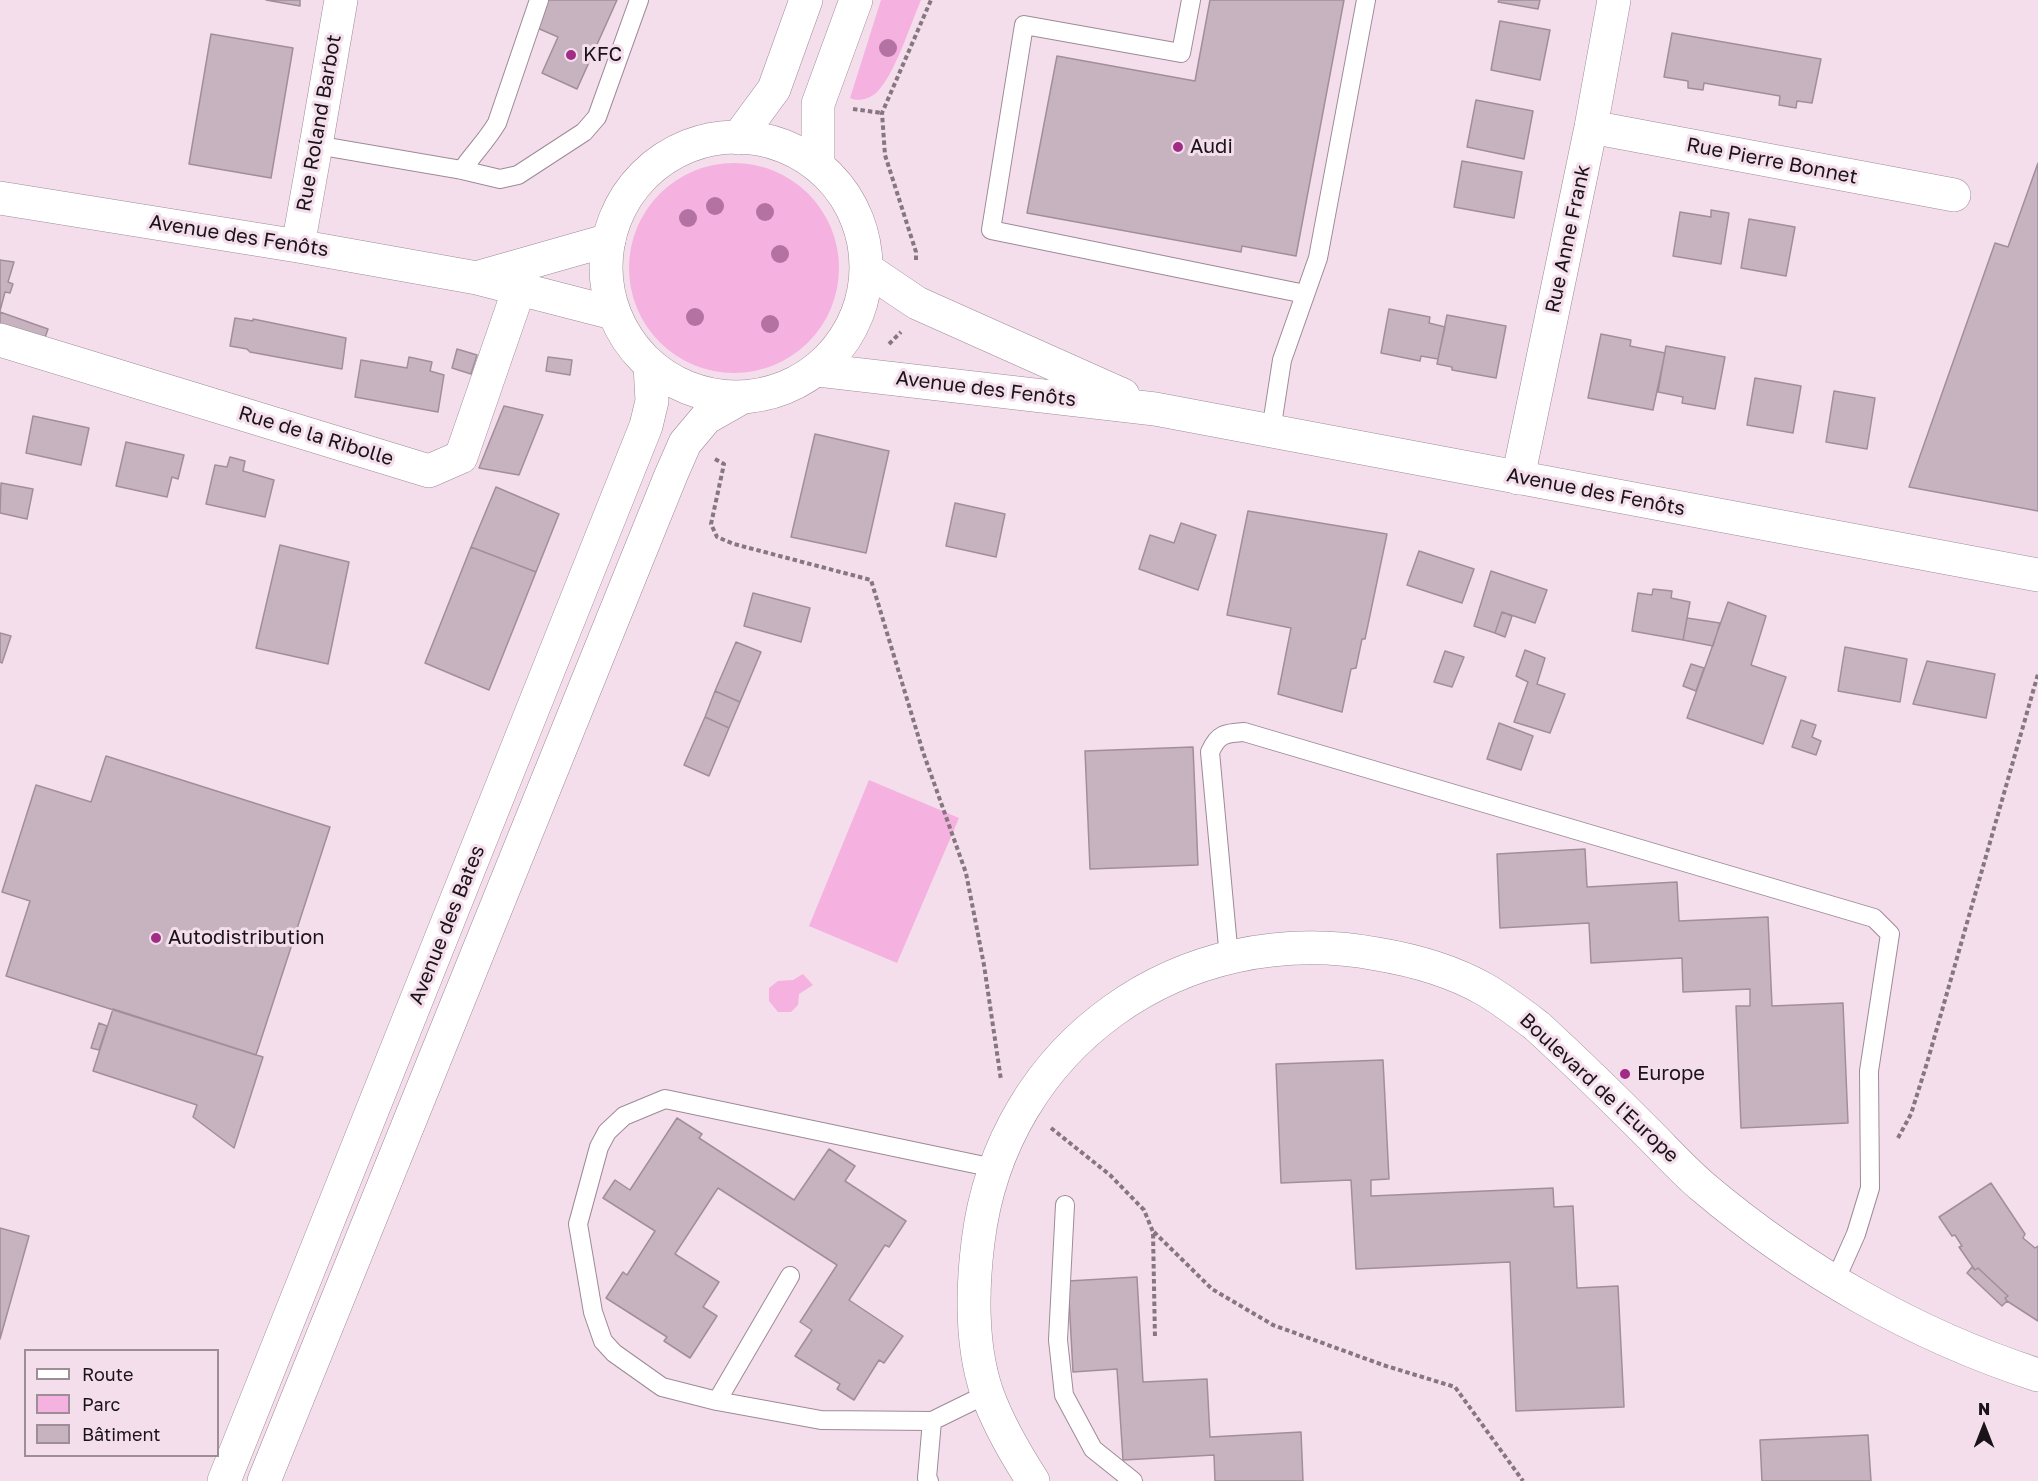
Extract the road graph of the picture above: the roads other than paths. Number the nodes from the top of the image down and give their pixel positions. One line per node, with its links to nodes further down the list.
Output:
1 (341, 0): 11 (main road, Rue Roland Barbot)
2 (539, 0): 13 (lane)
3 (639, 0): 13 (lane)
4 (806, 0): 10 (main road)
5 (856, 0): 12 (main road)
6 (1191, 0): 21 (lane)
7 (1366, 0): 21 (lane)
8 (1614, 0): 9 (main road, Rue Anne Frank)
9 (1591, 127): 14 (main road, Rue Pierre Bonnet); 29 (main road, Rue Anne Frank)
10 (738, 138): 12 (main road); 16 (main road)
11 (316, 145): 13 (lane); 17 (main road, Rue Roland Barbot)
12 (818, 164): 18 (main road)
13 (462, 170)
14 (1953, 195)
15 (0, 198): 17 (main road, Avenue des Fenôts)
16 (609, 240): 19 (main road, Avenue des Fenôts); 22 (main road)
17 (298, 246): 19 (main road, Avenue des Fenôts)
18 (867, 270): 25 (main road); 27 (main road, Avenue des Fenôts)
19 (477, 278): 20 (main road, Avenue des Fenôts)
20 (519, 289): 22 (main road, Avenue des Fenôts); 23 (main road, Rue de la Ribolle)
21 (1305, 294): 28 (lane)
22 (613, 313): 24 (main road)
23 (0, 340)
24 (650, 365): 26 (main road); 40 (main road, Avenue des Bates)
25 (818, 370): 26 (main road); 27 (main road, Avenue des Fenôts)
26 (743, 398): 41 (main road, Avenue des Bates)
27 (1155, 409): 28 (main road, Avenue des Fenôts)
28 (1271, 431): 29 (main road, Avenue des Fenôts)
29 (1518, 478): 30 (main road, Avenue des Fenôts)
30 (2038, 575)
31 (1229, 958): 32 (main road, Boulevard de l'Europe); 35 (main road, Boulevard de l'Europe); 35 (lane)
32 (994, 1168): 37 (main road, Boulevard de l'Europe); 38 (lane)
33 (1065, 1205): 44 (lane)
34 (790, 1276): 38 (lane)
35 (1835, 1281): 36 (main road, Boulevard de l'Europe)
36 (2038, 1375)
37 (987, 1394): 39 (lane); 43 (main road, Boulevard de l'Europe)
38 (717, 1401): 39 (lane)
39 (932, 1421): 42 (lane)
40 (224, 1481)
41 (264, 1481)
42 (929, 1481)
43 (1033, 1481)
44 (1132, 1481)

